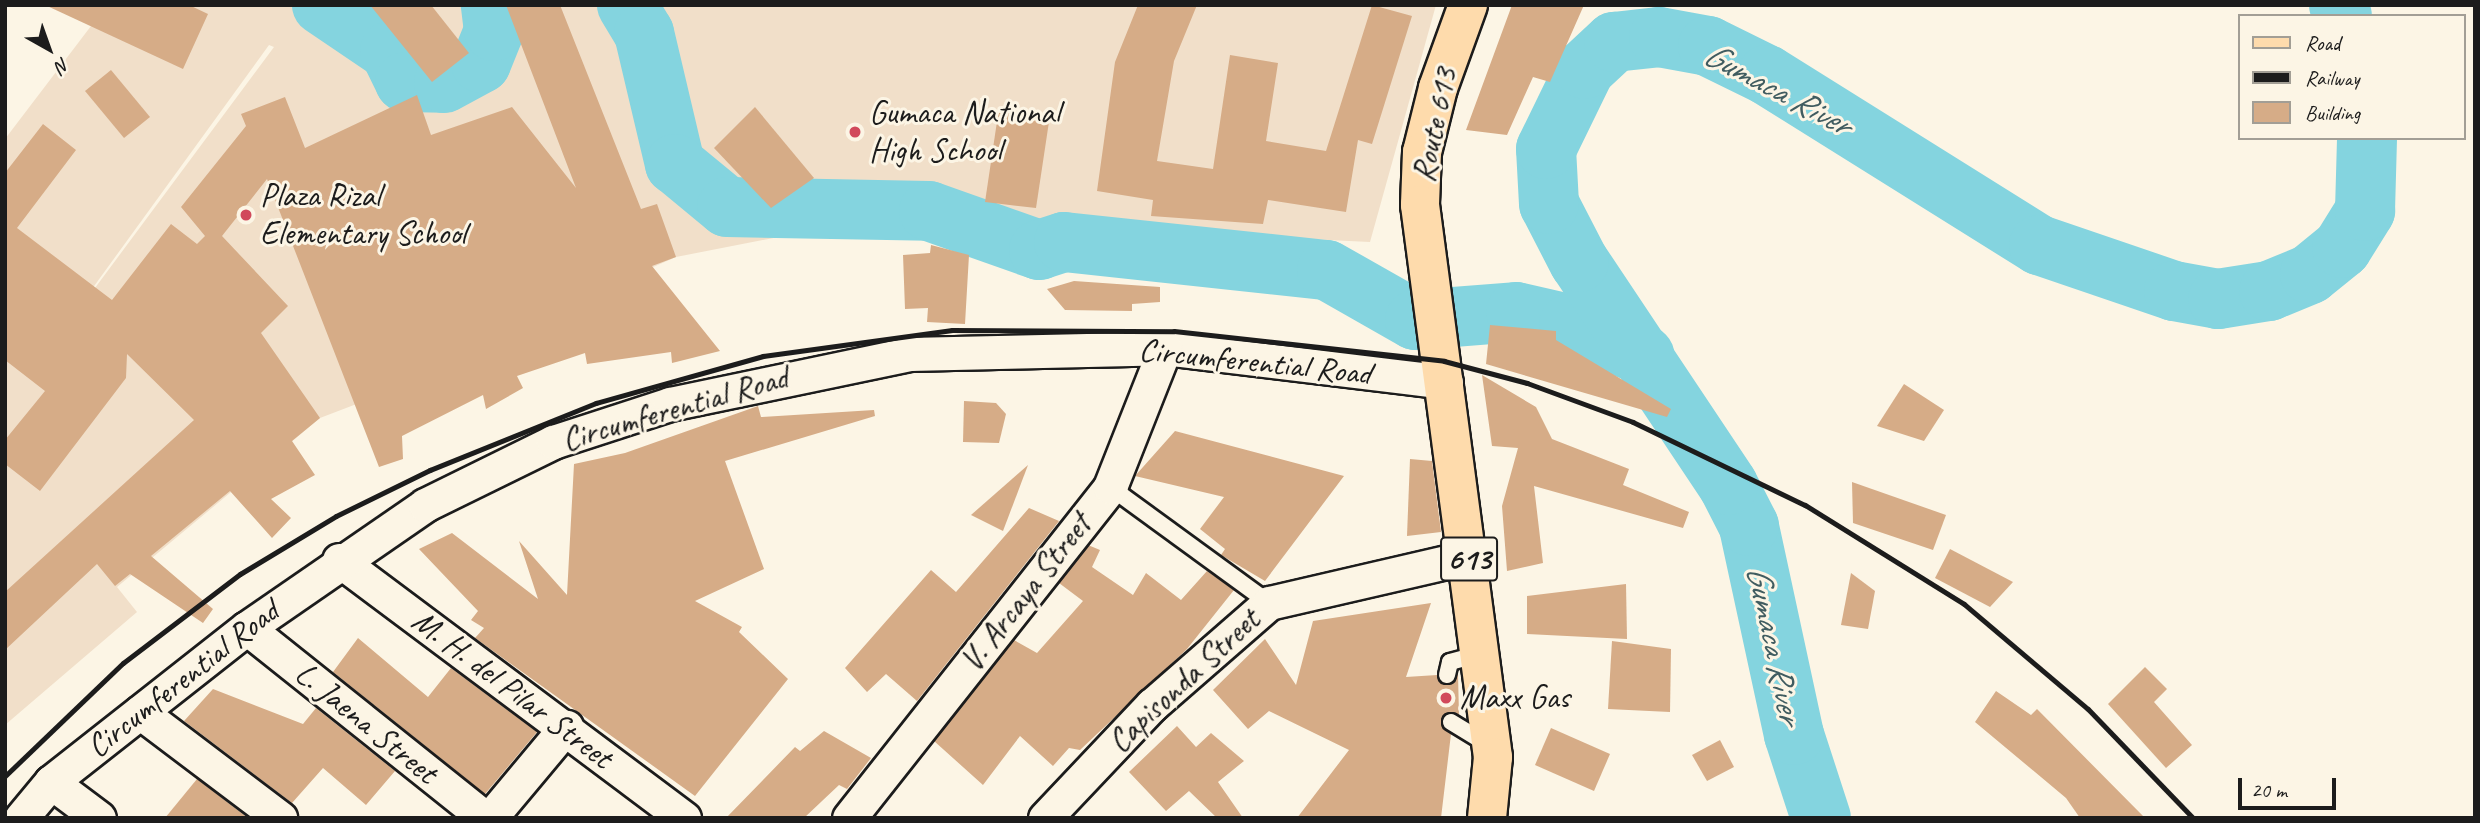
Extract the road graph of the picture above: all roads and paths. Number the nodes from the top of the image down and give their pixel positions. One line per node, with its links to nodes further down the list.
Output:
1 (1468, 5): 3 (main road, Route 613 / 613)
2 (1165, 348): 3 (street, Circumferential Road); 4 (street, V. Arcaya Street); 6 (street, Circumferential Road)
3 (1446, 383): 5 (main road, 613)
4 (1110, 486): 7 (lane); 21 (street, V. Arcaya Street)
5 (1469, 557): 7 (street, Capisonda Street); 9 (main road, 613)
6 (339, 561): 8 (street, Circumferential Road); 13 (street, M. H. del Pilar Street)
7 (1269, 603): 22 (street, Capisonda Street)
8 (247, 628): 11 (street, Circumferential Road); 19 (street, L. Jaena Street)
9 (1480, 654): 10 (lane); 14 (main road, 613)
10 (1447, 675)
11 (140, 712): 15 (street, Circumferential Road); 18 (street)
12 (1451, 722): 14 (lane)
13 (566, 727): 19 (street); 20 (street, M. H. del Pilar Street)
14 (1491, 747): 23 (main road, 613)
15 (51, 782): 16 (street, Circumferential Road); 17 (street)
16 (21, 818)
17 (99, 818)
18 (280, 818)
19 (488, 818)
20 (684, 818)
21 (849, 818)
22 (1045, 818)
23 (1487, 818)

